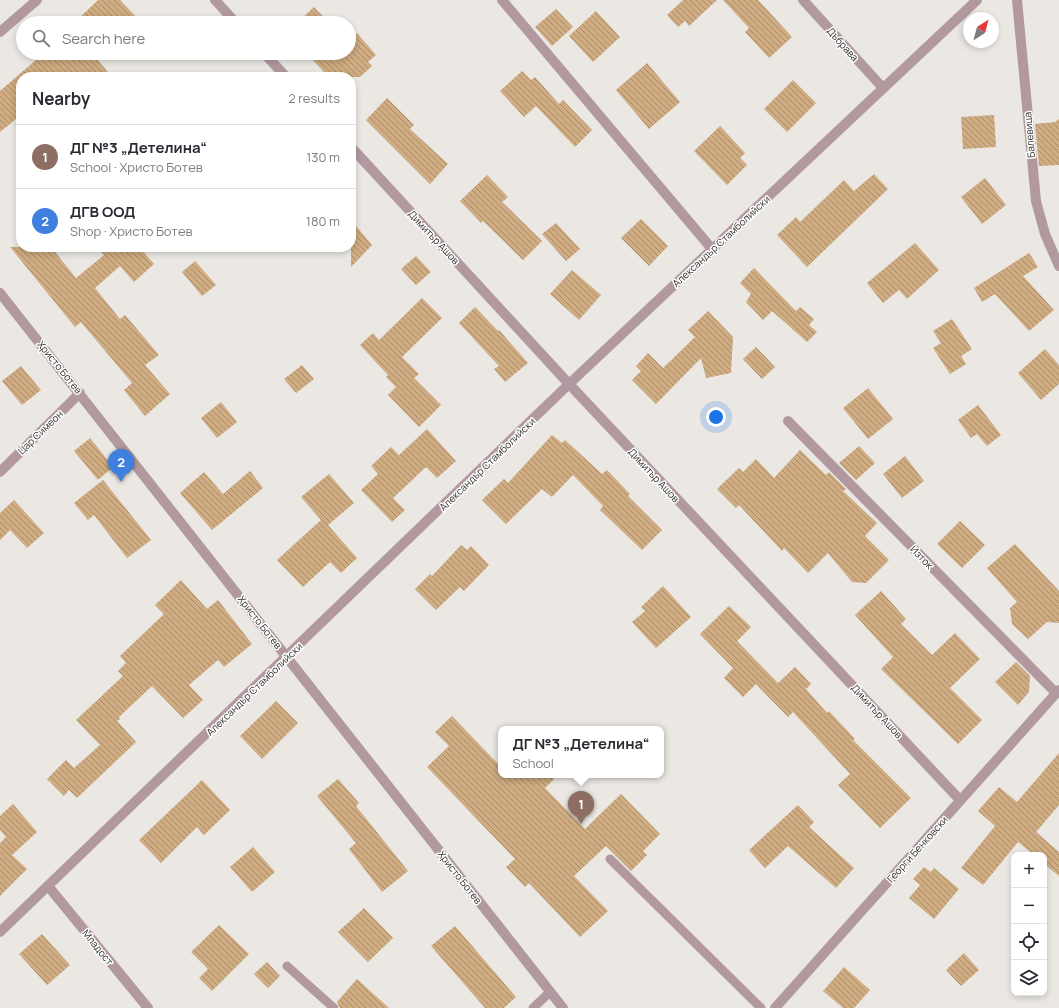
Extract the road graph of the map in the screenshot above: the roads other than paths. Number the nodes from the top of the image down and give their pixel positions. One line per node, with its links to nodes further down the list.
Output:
1 (37, 0): 7 (street)
2 (215, 0): 8 (street)
3 (502, 0): 15 (street)
4 (803, 0): 13 (street, Дъбрава)
5 (977, 0): 13 (street, Александър Стамболийски)
6 (1017, 0): 16 (street, Балевица)
7 (18, 16)
8 (230, 16)
9 (16, 18): 10 (street)
10 (0, 32)
11 (270, 60): 12 (street)
12 (281, 72)
13 (883, 88): 15 (street, Александър Стамболийски)
14 (356, 152): 18 (street, Димитър Ашов)
15 (712, 249): 18 (street, Александър Стамболийски)
16 (1059, 266)
17 (0, 293): 19 (street, Христо Ботев)
18 (569, 384): 22 (street, Александър Стамболийски); 24 (street, Димитър Ашов)
19 (80, 393): 21 (street, Цар Симеон); 22 (street, Христо Ботев)
20 (788, 421): 23 (street, Изток)
21 (0, 472)
22 (287, 657): 26 (street, Александър Стамболийски); 29 (street, Христо Ботев)
23 (1057, 692): 24 (street, Георги Бенковски)
24 (960, 800): 35 (street, Георги Бенковски)
25 (610, 859): 34 (lane)
26 (48, 886): 27 (street, Александър Стамболийски); 30 (street, Младост)
27 (0, 932)
28 (287, 966): 31 (lane)
29 (550, 992): 32 (lane); 33 (street, Христо Ботев)
30 (148, 1008)
31 (334, 1008)
32 (533, 1008)
33 (563, 1008)
34 (761, 1008)
35 (775, 1008)

